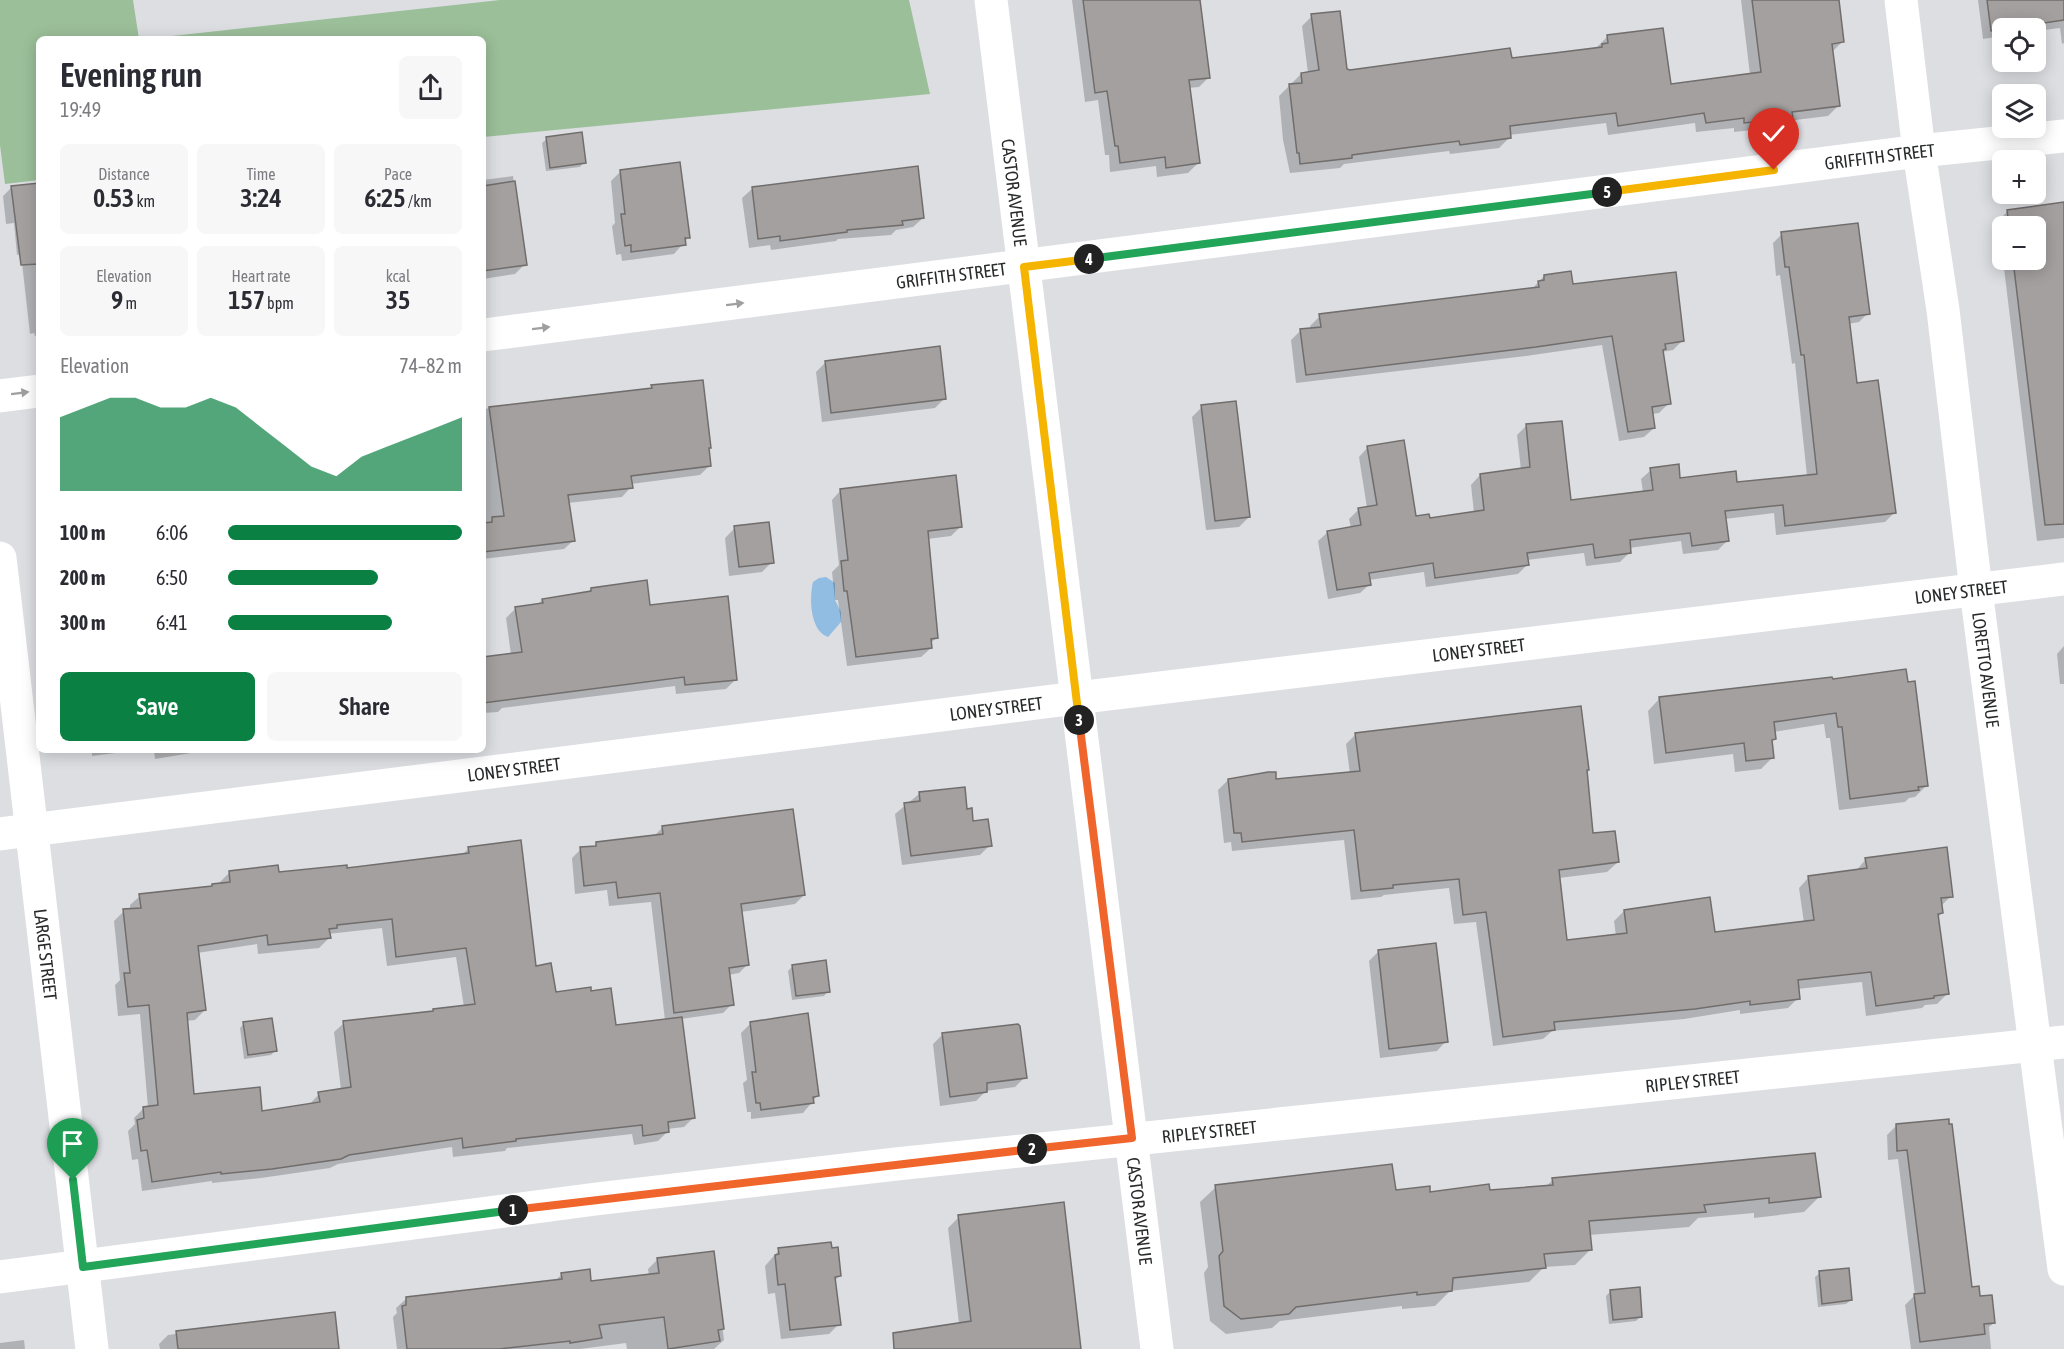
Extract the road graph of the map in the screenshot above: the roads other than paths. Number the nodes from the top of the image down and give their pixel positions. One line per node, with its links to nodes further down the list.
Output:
1 (991, 0): 5 (street, CASTOR AVENUE)
2 (1901, 0): 4 (street, LORETTO AVENUE)
3 (2064, 136): 4 (street, GRIFFITH STREET)
4 (1919, 151): 5 (street, GRIFFITH STREET); 11 (street, LORETTO AVENUE)
5 (1024, 267): 6 (street, GRIFFITH STREET, one-way to 5); 12 (street, CASTOR AVENUE)
6 (486, 335)
7 (36, 391): 8 (street, one-way to 7)
8 (0, 396)
9 (0, 558): 13 (street, LARGE STREET)
10 (2064, 579): 11 (street, LONEY STREET)
11 (1976, 590): 12 (street, LONEY STREET); 15 (street, LORETTO AVENUE)
12 (1076, 698): 13 (street, LONEY STREET); 16 (street, CASTOR AVENUE)
13 (33, 830): 14 (street, LONEY STREET); 17 (street, LARGE STREET)
14 (0, 834)
15 (2050, 1044): 16 (street, RIPLEY STREET); 18 (street, LORETTO AVENUE)
16 (1132, 1138): 17 (street, RIPLEY STREET); 21 (street, CASTOR AVENUE)
17 (83, 1267): 19 (street, RIPLEY STREET); 20 (street, LARGE STREET)
18 (2064, 1269)
19 (0, 1277)
20 (92, 1349)
21 (1157, 1349)

